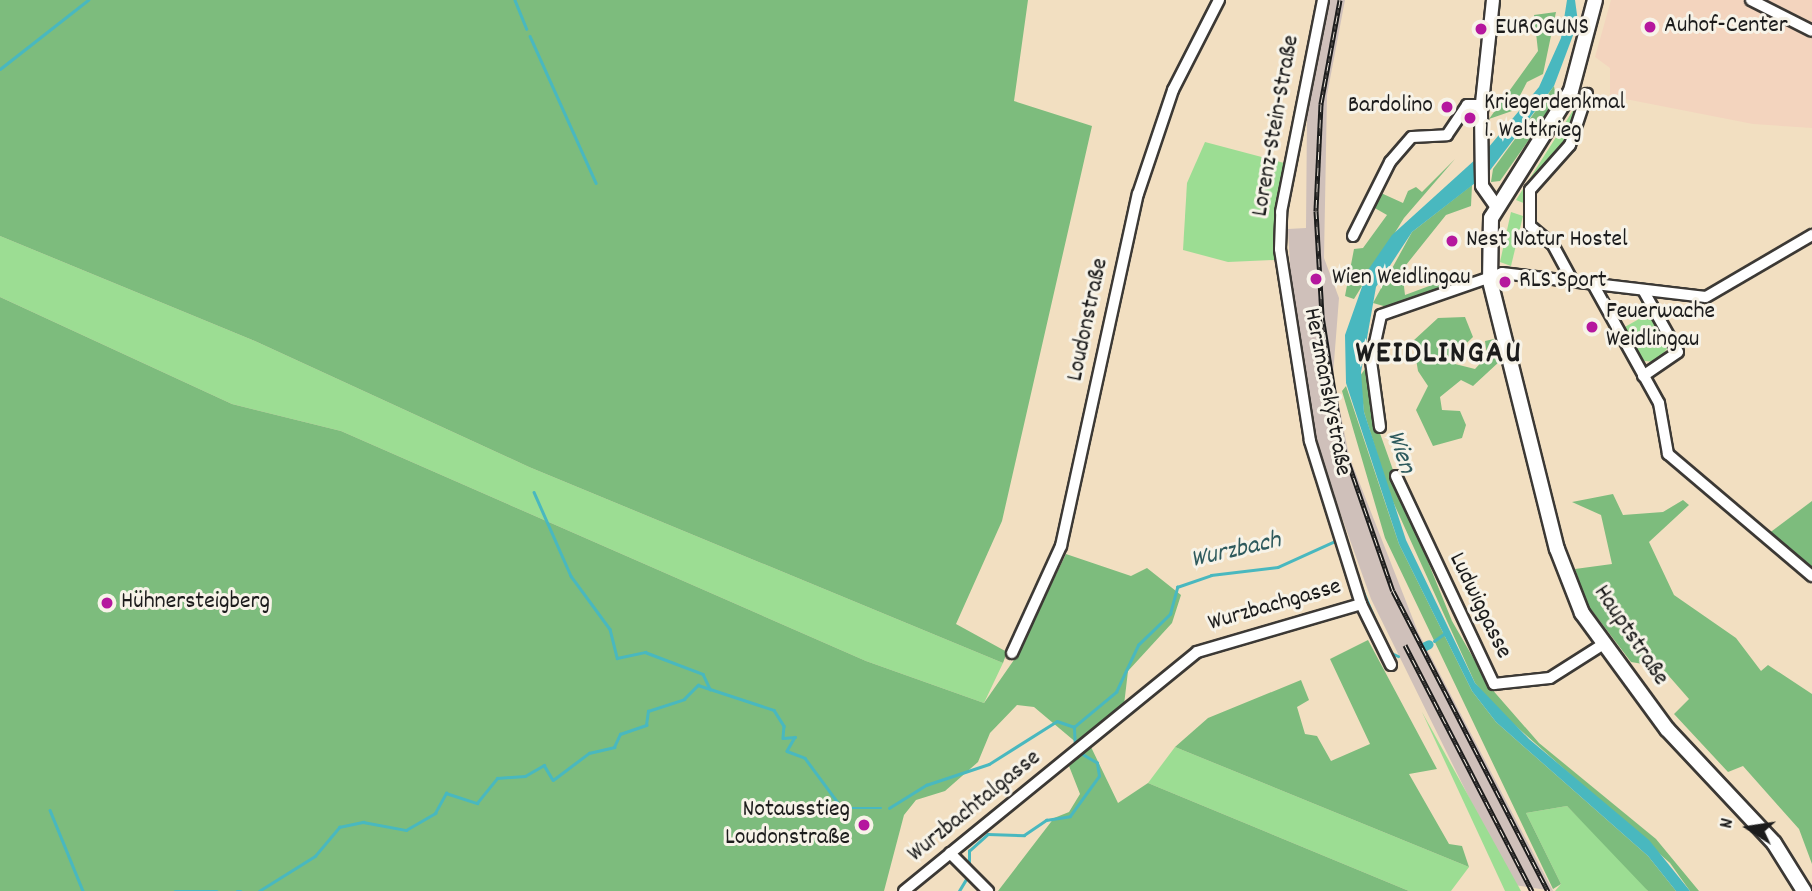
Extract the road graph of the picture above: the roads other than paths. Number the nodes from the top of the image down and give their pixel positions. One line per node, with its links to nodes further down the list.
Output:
1 (1219, 0): 24 (street, Loudonstraße)
2 (1323, 0): 12 (street, Lorenz-Stein-Straße)
3 (1493, 0): 8 (main road)
4 (1595, 0): 9 (main road, Hauptstraße)
5 (1751, 0): 6 (street)
6 (1812, 32)
7 (1587, 94): 14 (street)
8 (1482, 105): 9 (main road); 11 (street)
9 (1496, 206): 13 (main road, Hauptstraße)
10 (1812, 235): 16 (street)
11 (1353, 236)
12 (1281, 260): 20 (street, Herzmanskystraße)
13 (1489, 276): 14 (street); 18 (street); 23 (main road, Hauptstraße)
14 (1573, 282): 15 (street)
15 (1593, 284): 16 (street); 17 (street)
16 (1643, 290): 17 (street)
17 (1643, 376): 21 (street)
18 (1380, 427)
19 (1396, 475): 23 (street, Ludwiggasse)
20 (1340, 545): 22 (street, Wurzbachgasse)
21 (1812, 576)
22 (1362, 604): 25 (street); 26 (street, Wurzbachgasse)
23 (1602, 645): 30 (main road, Hauptstraße)
24 (1012, 653)
25 (1391, 665)
26 (1072, 756): 27 (street, Wurzbachtalgasse)
27 (954, 857): 28 (street, Wurzbachtalgasse); 29 (street)
28 (904, 891)
29 (988, 891)
30 (1804, 891)

